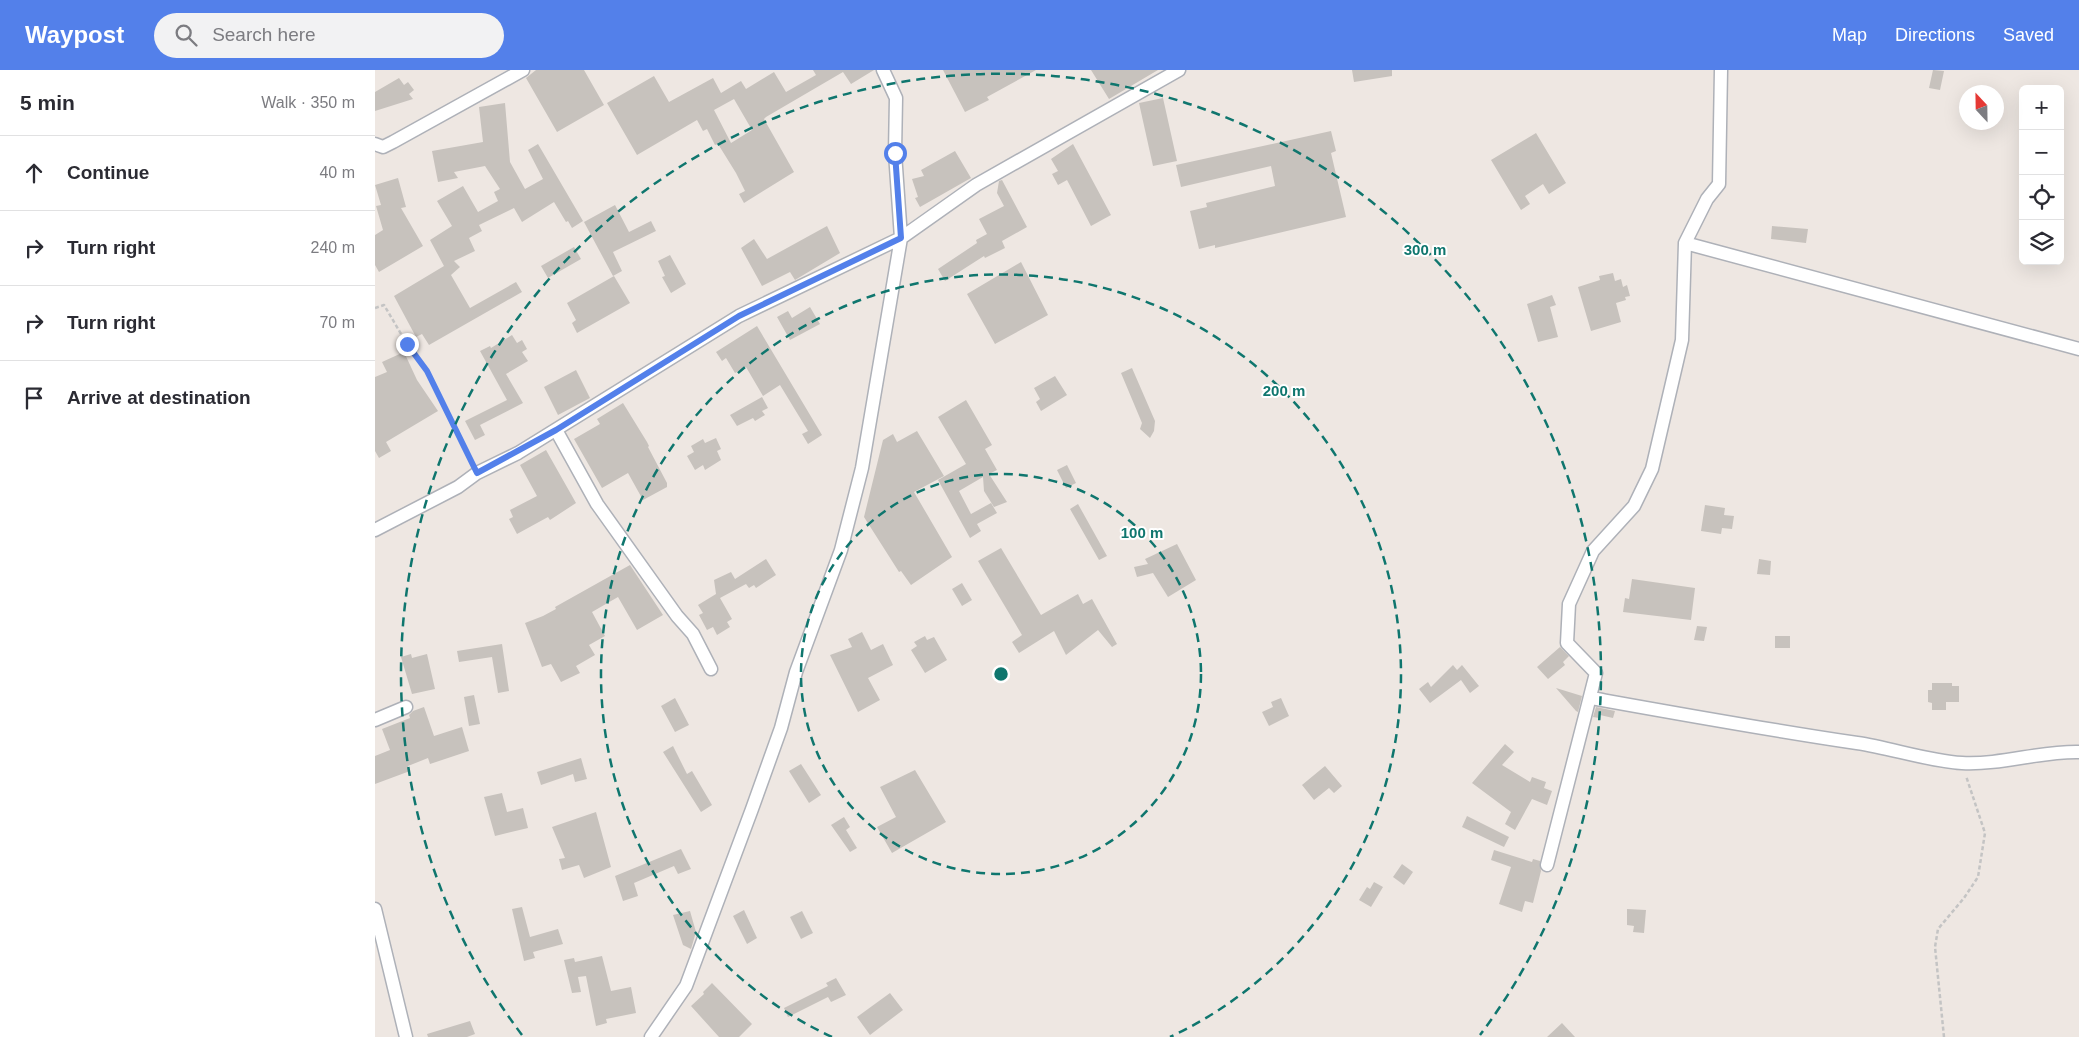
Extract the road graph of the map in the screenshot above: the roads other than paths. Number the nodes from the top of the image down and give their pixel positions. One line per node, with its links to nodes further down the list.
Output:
1 (523, 70): 5 (street)
2 (883, 70): 6 (street)
3 (1179, 70): 6 (street)
4 (1721, 70): 7 (street)
5 (375, 144)
6 (901, 238): 9 (street); 19 (street)
7 (1685, 243): 8 (street); 12 (street)
8 (2079, 349)
9 (556, 430): 10 (street); 11 (street)
10 (375, 530)
11 (711, 669)
12 (1591, 698): 15 (street); 16 (street)
13 (406, 708): 14 (street)
14 (375, 720)
15 (2079, 752)
16 (1547, 865)
17 (375, 910): 18 (street)
18 (406, 1037)
19 (651, 1037)

